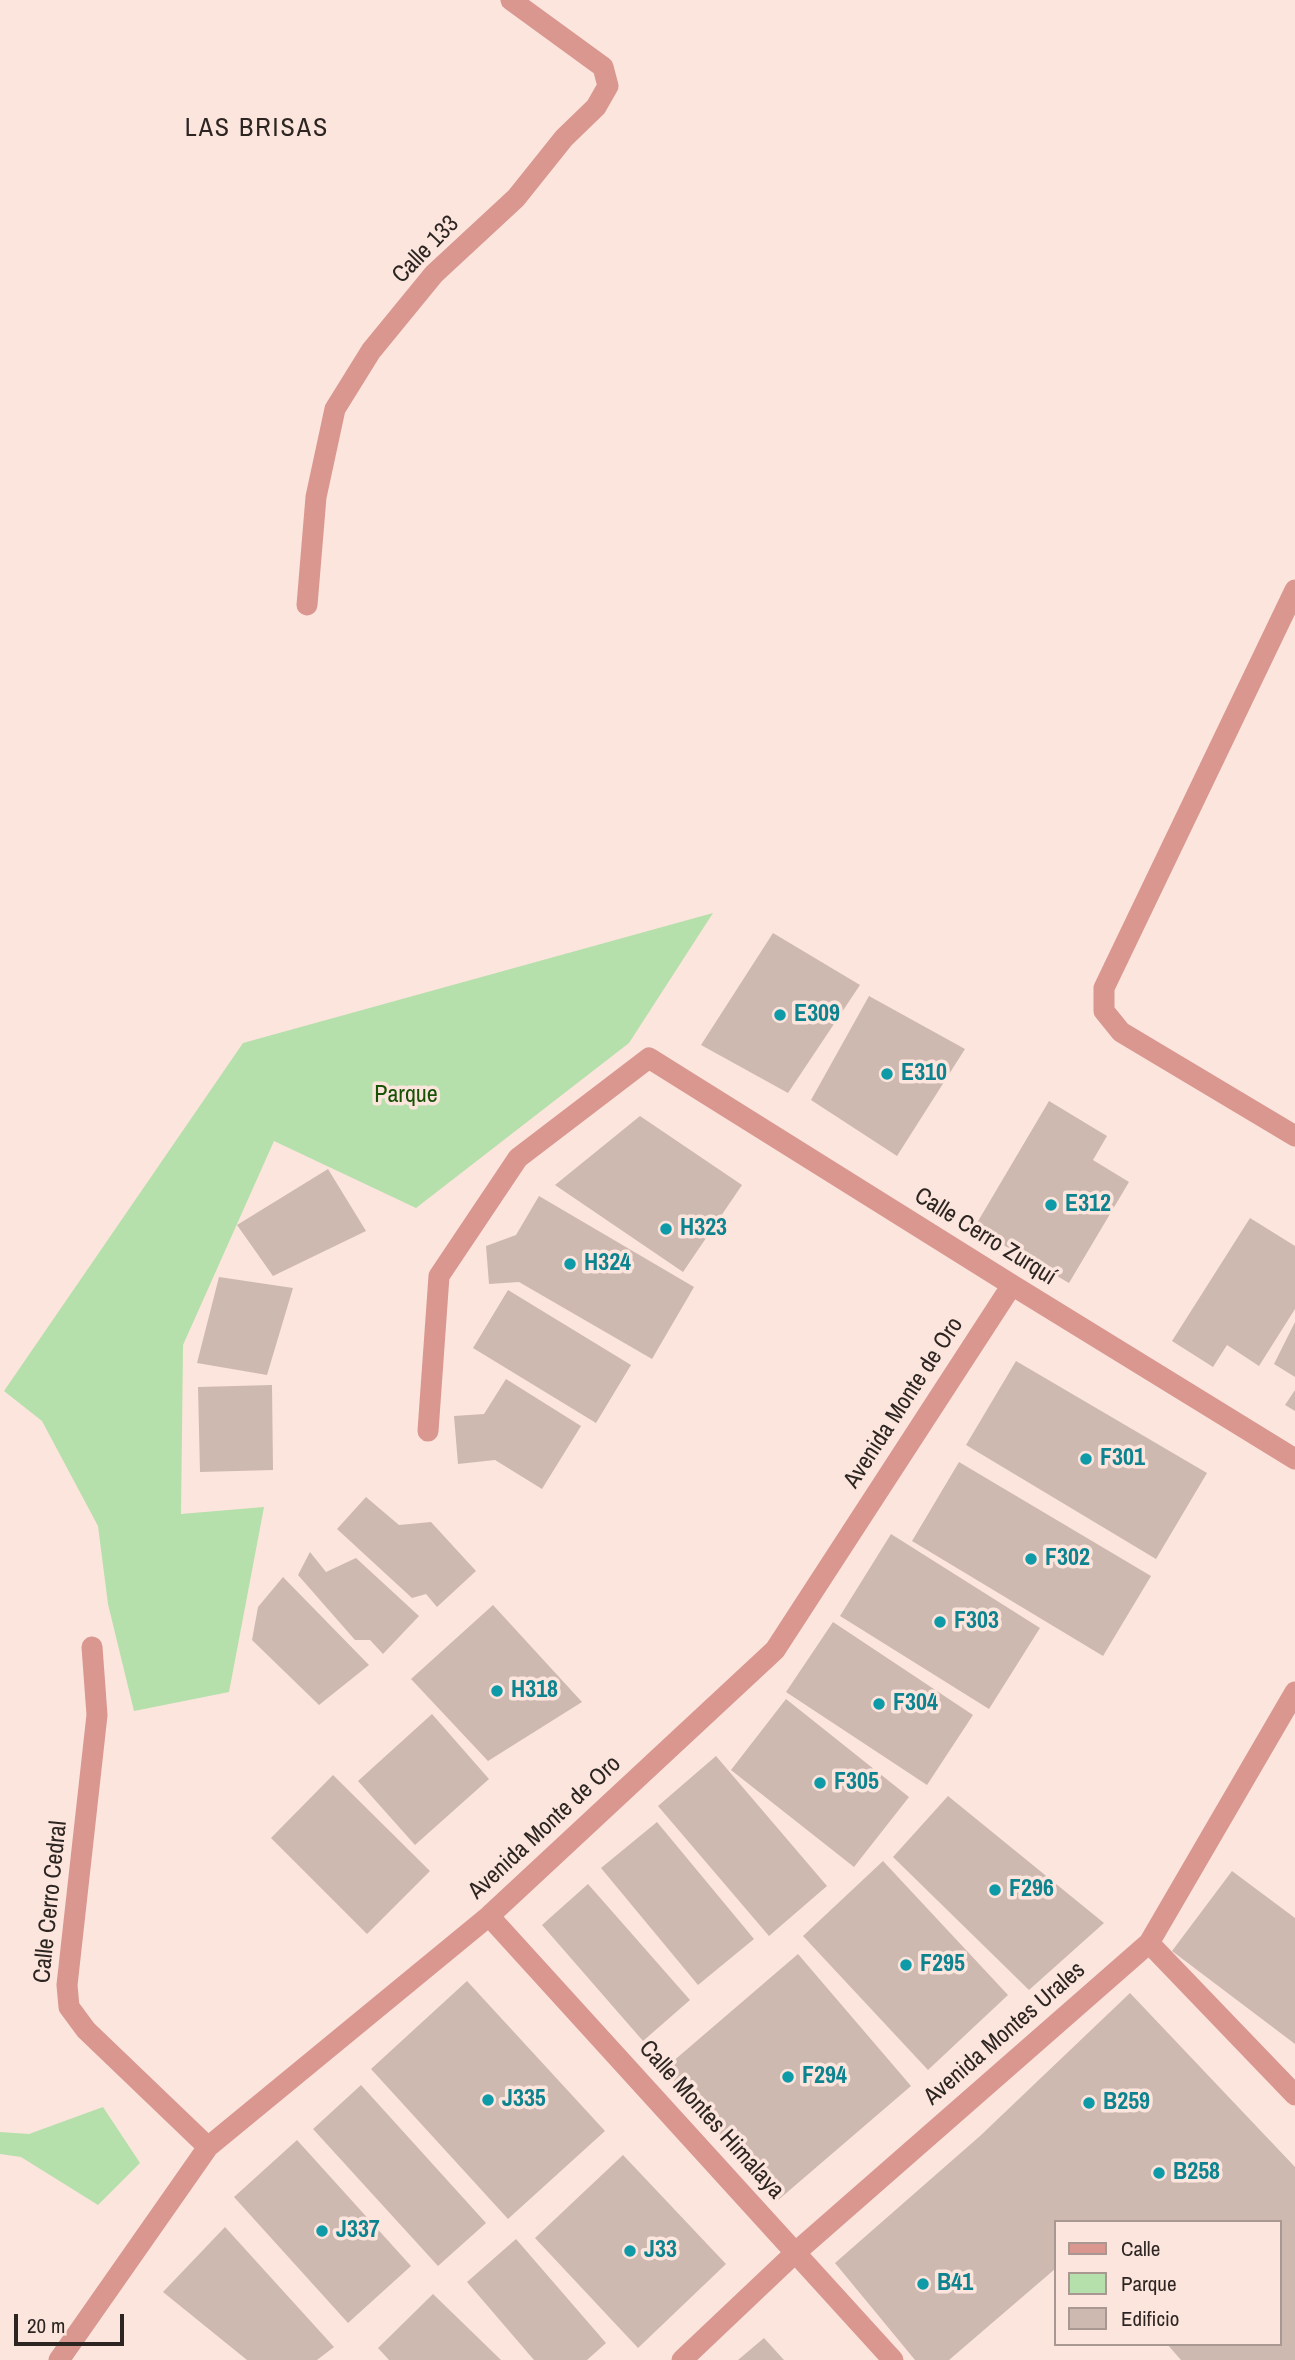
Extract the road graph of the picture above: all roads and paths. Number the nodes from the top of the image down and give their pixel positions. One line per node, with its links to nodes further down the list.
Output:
1 (511, 0): 3 (street, Calle 133)
2 (1295, 590): 4 (street)
3 (307, 606)
4 (1295, 1136)
5 (1012, 1285): 6 (street, Calle Cerro Zurquí); 7 (street, Calle Cerro Zurquí); 10 (street, Avenida Monte de Oro)
6 (428, 1431)
7 (1295, 1459)
8 (92, 1647): 13 (street, Calle Cerro Cedral)
9 (1295, 1692): 11 (street, Avenida Montes Urales)
10 (489, 1916): 13 (street, Avenida Monte de Oro); 14 (street, Calle Montes Himalaya)
11 (1149, 1943): 12 (street); 14 (street, Avenida Montes Urales)
12 (1295, 2095)
13 (208, 2147): 15 (street, Avenida Monte de Oro)
14 (795, 2253): 16 (street, Avenida Montes Urales); 17 (street, Calle Montes Himalaya)
15 (59, 2360)
16 (682, 2360)
17 (893, 2360)

